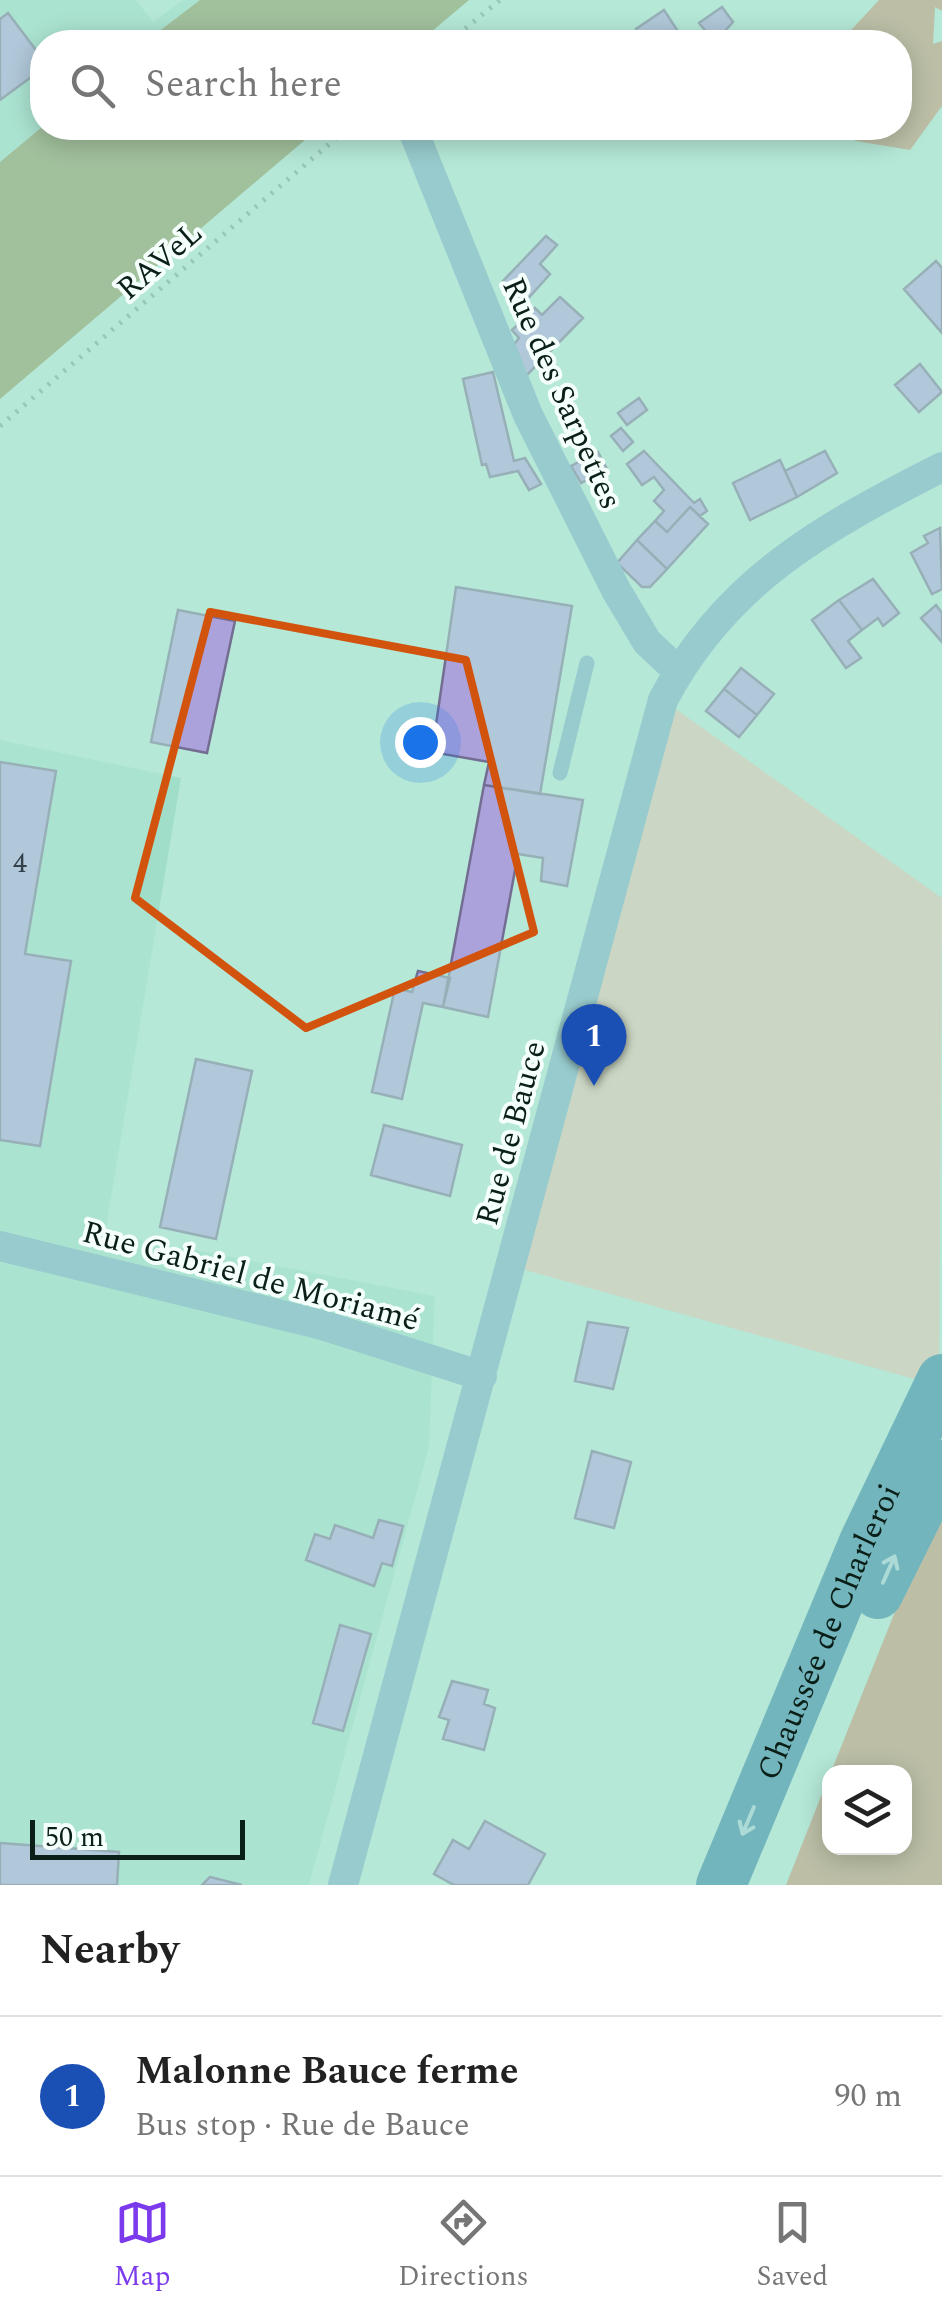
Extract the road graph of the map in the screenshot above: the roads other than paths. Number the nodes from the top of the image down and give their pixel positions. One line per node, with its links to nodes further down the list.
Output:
1 (417, 140): 4 (street, Rue des Sarpettes)
2 (942, 467): 4 (street, Rue de Bauce)
3 (587, 663): 5 (lane)
4 (678, 671): 7 (street, Rue de Bauce)
5 (560, 773)
6 (0, 1246): 7 (street, Rue Gabriel de Moriamé)
7 (482, 1376): 10 (street, Rue de Bauce)
8 (942, 1379): 11 (main road, Chaussée de Charleroi, one-way to 11)
9 (942, 1465): 12 (main road, Chaussée de Charleroi, one-way to 9)
10 (343, 1885)
11 (722, 1885)
12 (757, 1885)

